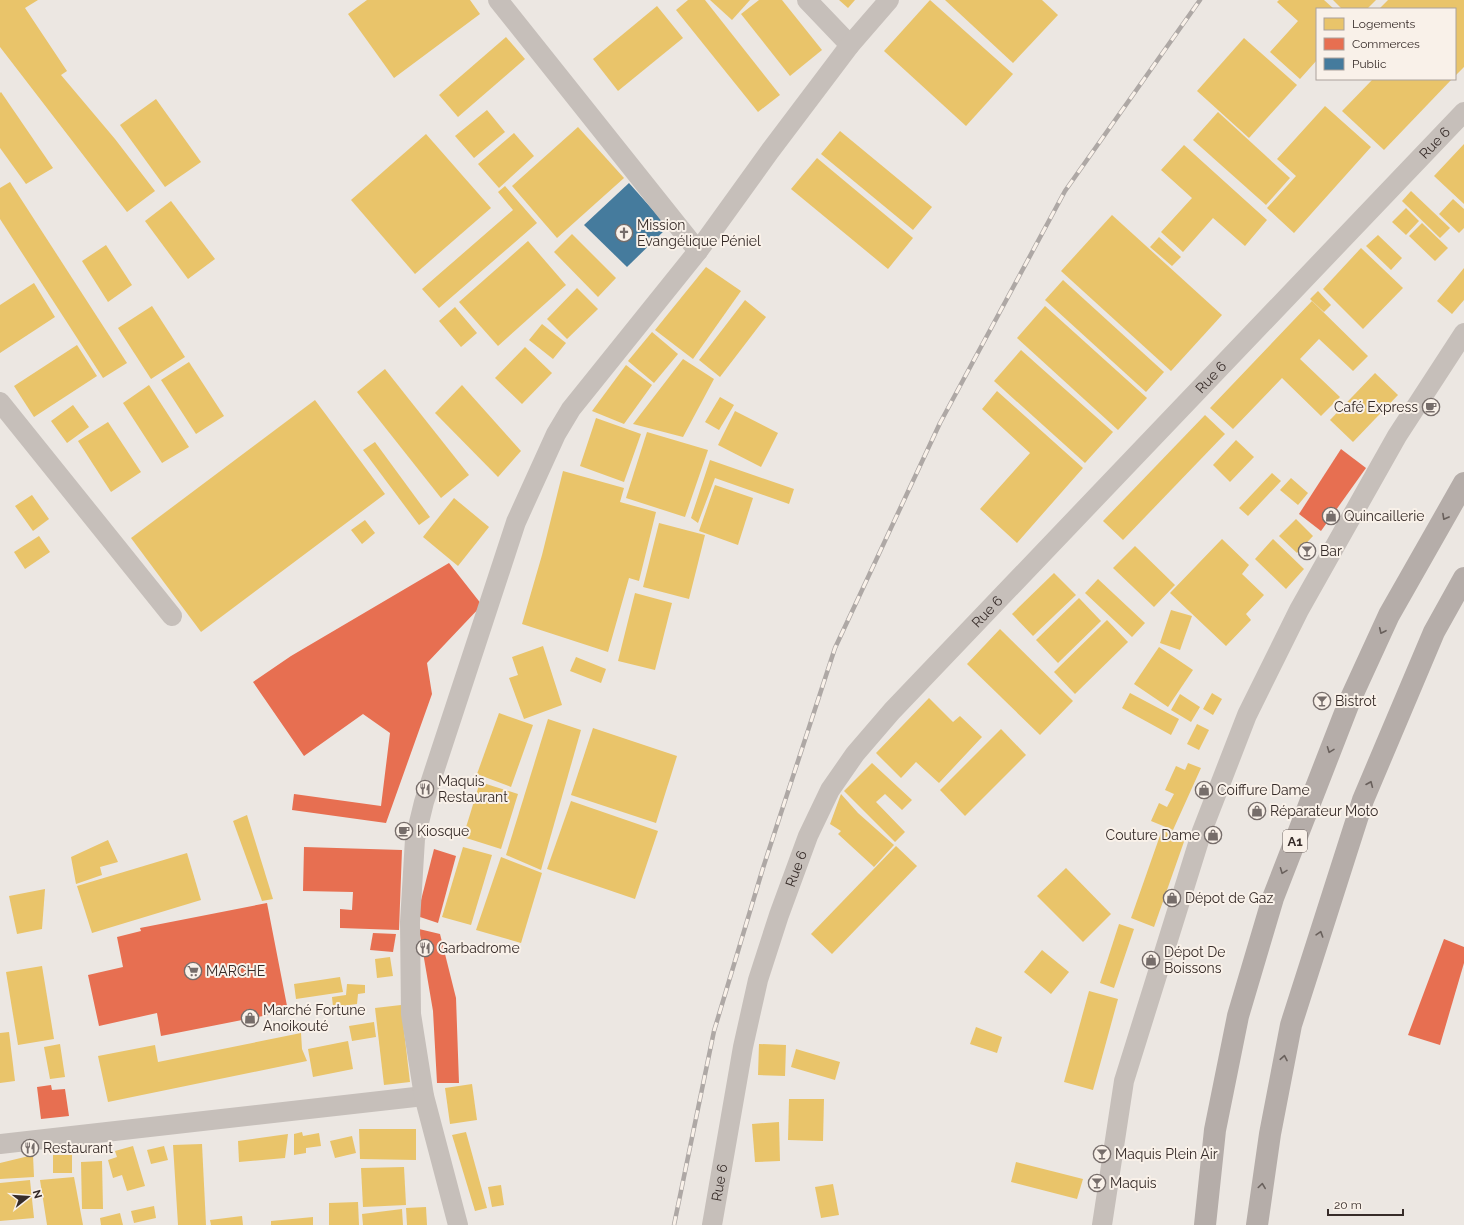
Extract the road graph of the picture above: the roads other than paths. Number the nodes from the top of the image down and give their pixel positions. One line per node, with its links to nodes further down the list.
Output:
1 (498, 0): 6 (street)
2 (808, 0): 4 (street)
3 (889, 0): 4 (street)
4 (850, 45): 6 (street)
5 (1464, 112): 15 (street, Rue 6)
6 (698, 251): 12 (street)
7 (1464, 333): 16 (street)
8 (0, 402): 11 (street)
9 (1464, 483): 17 (main road, A1, one-way to 17)
10 (1464, 578): 18 (main road, one-way to 10)
11 (172, 616)
12 (424, 1096): 13 (street); 14 (street)
13 (0, 1144)
14 (458, 1225)
15 (712, 1225)
16 (1102, 1225)
17 (1205, 1225)
18 (1256, 1225)

